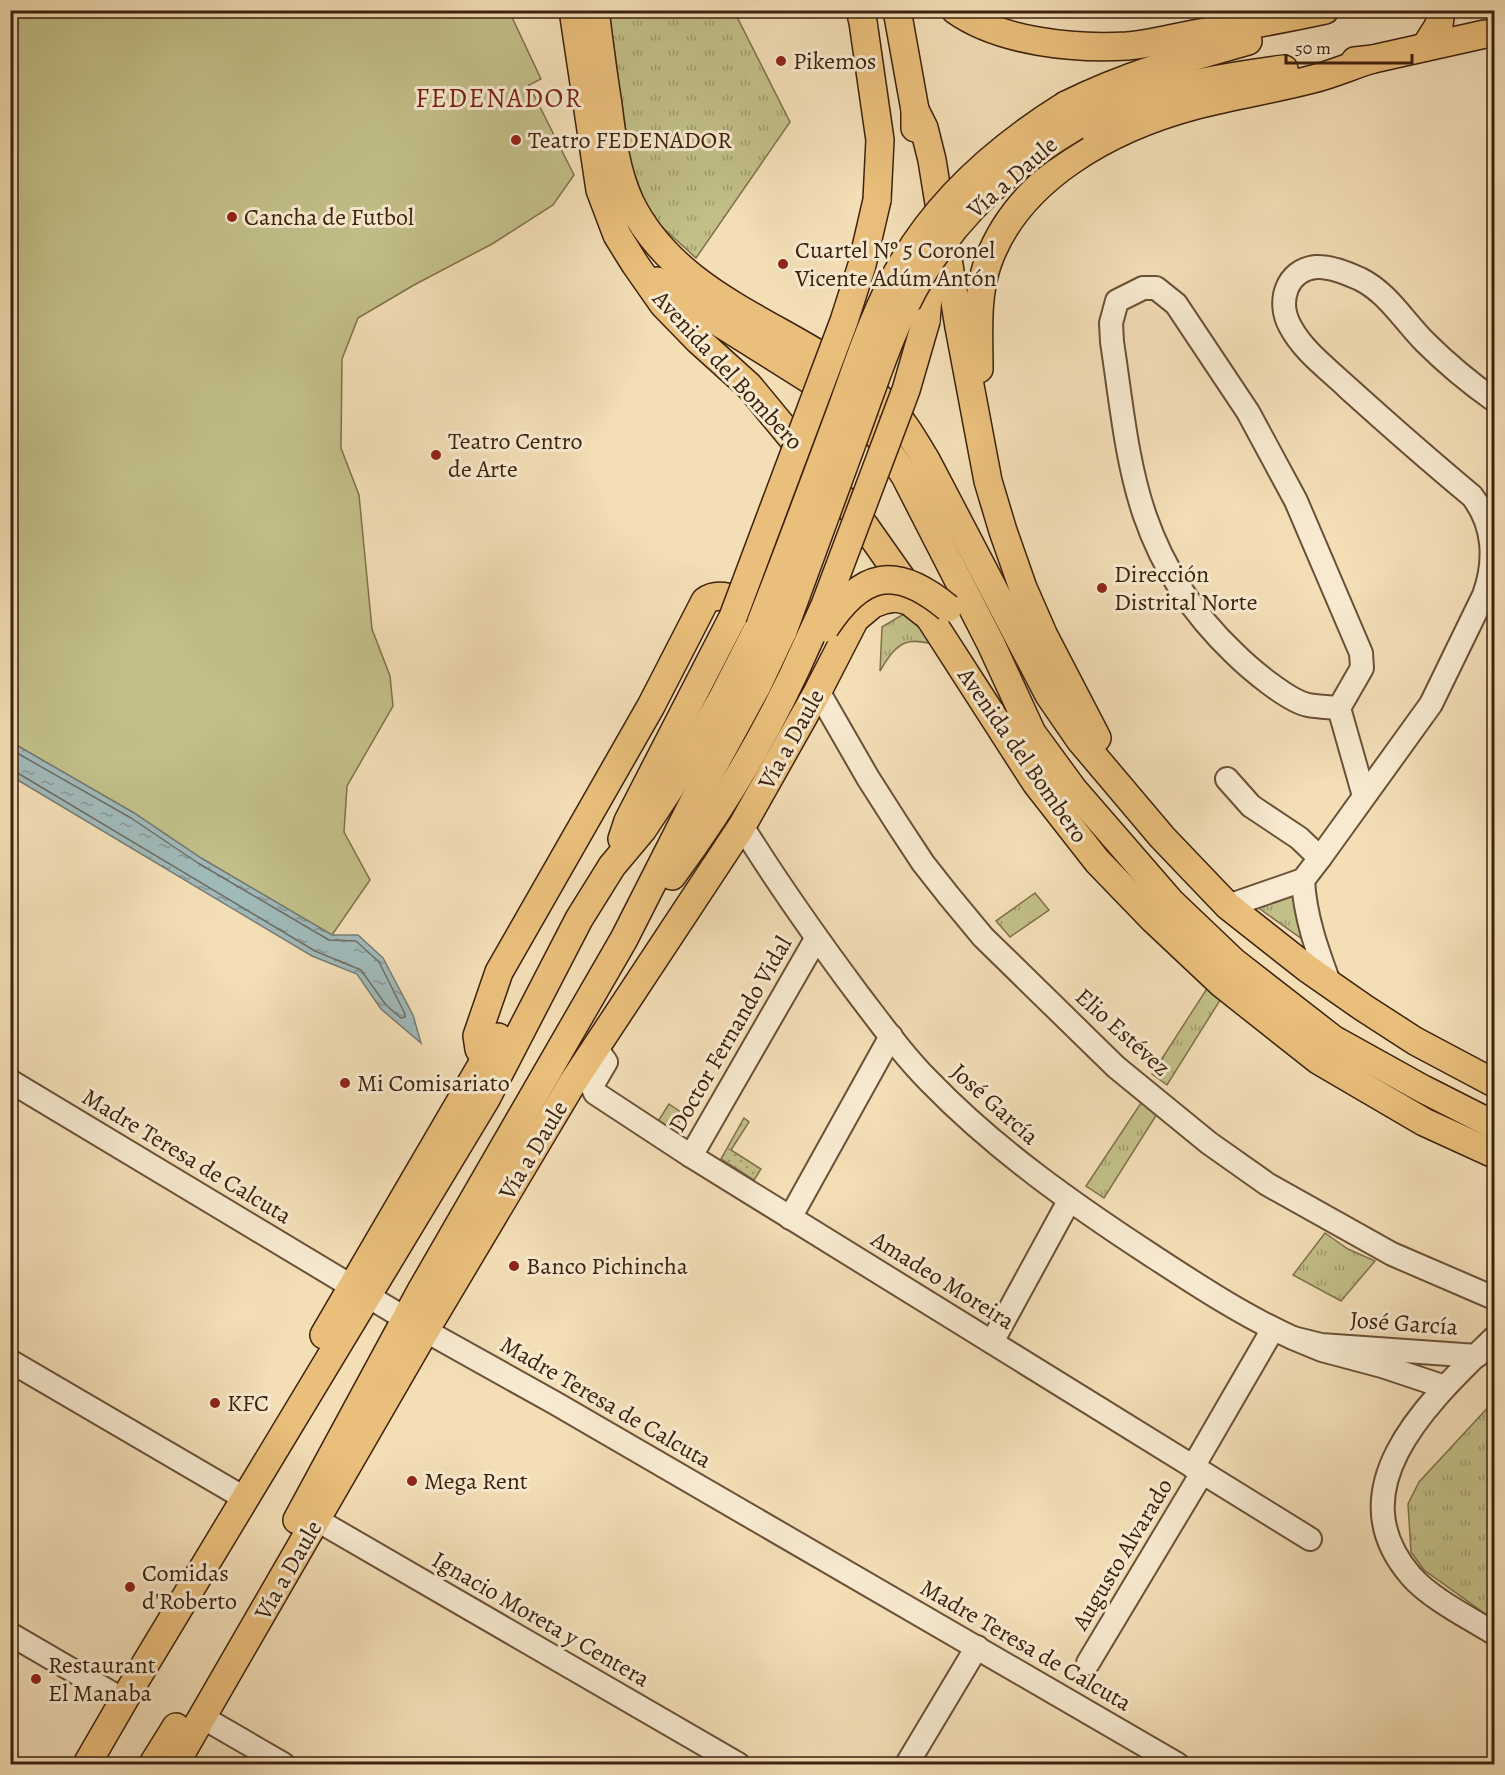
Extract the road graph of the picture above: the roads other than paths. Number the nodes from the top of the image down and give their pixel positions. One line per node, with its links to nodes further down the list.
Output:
1 (573, 10): 14 (main road, Avenida del Bombero)
2 (595, 10): 25 (main road)
3 (860, 10): 28 (main road, Vía a Daule, bridge)
4 (897, 10): 12 (main road)
5 (955, 10): 6 (main road)
6 (1324, 10)
7 (1341, 10): 13 (main road, Vía a Daule)
8 (1441, 10): 10 (main road)
9 (1485, 34): 10 (main road, Vía a Daule)
10 (1425, 47): 11 (main road, Vía a Daule)
11 (1373, 58): 13 (main road, Vía a Daule); 16 (main road)
12 (915, 110): 16 (main road); 19 (main road, bridge)
13 (1071, 115): 18 (main road, Vía a Daule, bridge)
14 (634, 264): 17 (main road, Avenida del Bombero); 22 (main road, Avenida del Bombero)
15 (1494, 400): 24 (street)
16 (980, 439): 25 (main road)
17 (939, 614): 19 (main road, bridge); 20 (main road, Vía a Daule); 22 (main road); 43 (main road, Avenida del Bombero)
18 (772, 626): 28 (main road, Vía a Daule); 32 (main road, Vía a Daule)
19 (812, 642): 32 (main road, Vía a Daule)
20 (824, 681): 26 (main road, Vía a Daule); 38 (main road); 48 (street, Elio Estévez)
21 (1339, 708): 21 (street); 24 (street)
22 (1032, 733): 42 (main road, Avenida del Bombero)
23 (1227, 779): 27 (street)
24 (1364, 796): 27 (street)
25 (1138, 810): 30 (main road)
26 (742, 826): 33 (street, José García); 37 (main road, Vía a Daule)
27 (1320, 858): 29 (street)
28 (612, 866): 31 (main road, Vía a Daule)
29 (1303, 880): 30 (street); 34 (street)
30 (1228, 906): 34 (main road)
31 (579, 919): 38 (main road, Vía a Daule); 47 (main road, Vía a Daule)
32 (624, 939): 49 (main road, Vía a Daule)
33 (816, 939): 35 (street, José García); 44 (street, Doctor Fernando Vidal)
34 (1330, 985): 36 (main road)
35 (891, 1036): 45 (street, José García); 46 (street)
36 (1415, 1041): 39 (main road); 41 (main road)
37 (596, 1048): 44 (street, Amadeo Moreira); 49 (main road, Vía a Daule)
38 (485, 1060): 47 (main road, Vía a Daule)
39 (1494, 1063)
40 (10, 1081): 47 (street, Madre Teresa de Calcuta)
41 (1494, 1083)
42 (1494, 1125)
43 (1494, 1154)
44 (691, 1156): 46 (street, Amadeo Moreira)
45 (1069, 1201): 50 (street, José García); 52 (street)
46 (790, 1218): 52 (street, Amadeo Moreira)
47 (361, 1291): 49 (street, Madre Teresa de Calcuta); 57 (main road, Vía a Daule); 60 (main road, Vía a Daule)
48 (1494, 1298)
49 (421, 1323): 58 (main road, Vía a Daule); 63 (street, Madre Teresa de Calcuta); 70 (main road, Vía a Daule)
50 (1283, 1334): 53 (street, José García); 55 (street, José García); 56 (street, Augusto Alvarado)
51 (1494, 1338): 53 (street)
52 (992, 1342): 56 (street, Amadeo Moreira)
53 (1477, 1356): 55 (street)
54 (10, 1361): 57 (street)
55 (1445, 1387): 61 (street)
56 (1198, 1470): 59 (street, Amadeo Moreira); 64 (street, Augusto Alvarado)
57 (234, 1492): 60 (main road, Vía a Daule)
58 (317, 1520): 66 (main road, Vía a Daule); 73 (street, Ignacio Moreta y Centera)
59 (1310, 1539)
60 (183, 1589): 65 (main road, Vía a Daule); 69 (main road, Vía a Daule)
61 (1494, 1633)
62 (10, 1634): 65 (street)
63 (977, 1647): 67 (street, Madre Teresa de Calcuta); 74 (street)
64 (1088, 1663)
65 (113, 1694): 68 (main road, Vía a Daule)
66 (202, 1718): 71 (main road, Vía a Daule); 72 (street)
67 (1145, 1757): 75 (street, Madre Teresa de Calcuta)
68 (73, 1764)
69 (87, 1764)
70 (153, 1764)
71 (175, 1764)
72 (283, 1764)
73 (738, 1764)
74 (907, 1764)
75 (1177, 1764)

